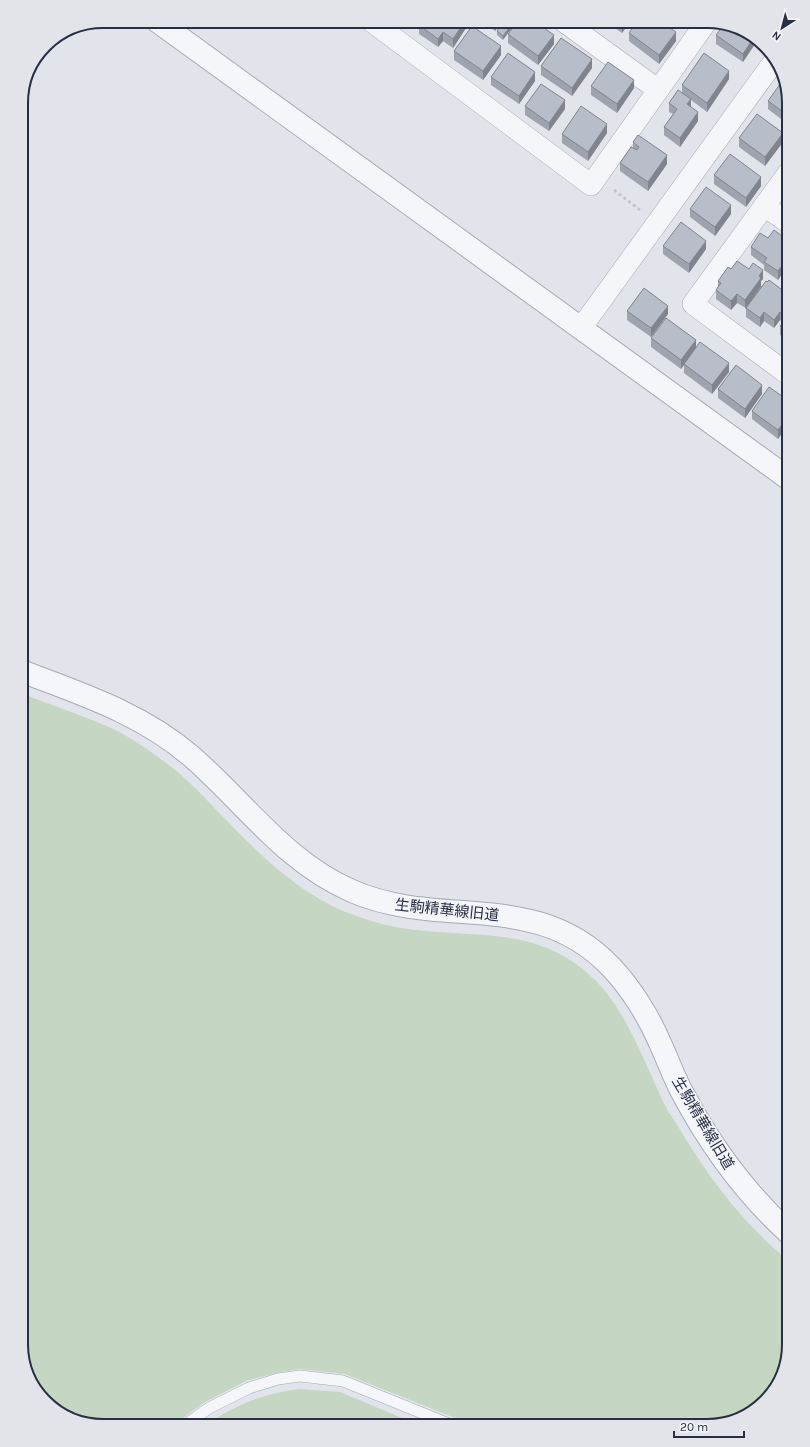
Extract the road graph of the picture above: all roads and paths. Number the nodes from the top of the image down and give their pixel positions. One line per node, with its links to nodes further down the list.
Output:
1 (167, 28): 12 (street)
2 (380, 28): 7 (street)
3 (573, 28): 6 (street)
4 (702, 28): 6 (street)
5 (771, 65): 12 (street)
6 (657, 89): 7 (street)
7 (597, 177): 10 (path)
8 (782, 182): 9 (street)
9 (764, 206): 11 (street); 13 (street)
10 (644, 212)
11 (782, 218)
12 (581, 328): 14 (street)
13 (782, 369)
14 (782, 474)
15 (28, 674): 16 (street, 生駒精華線旧道)
16 (782, 1227)
17 (194, 1419): 18 (lane)
18 (437, 1419)

